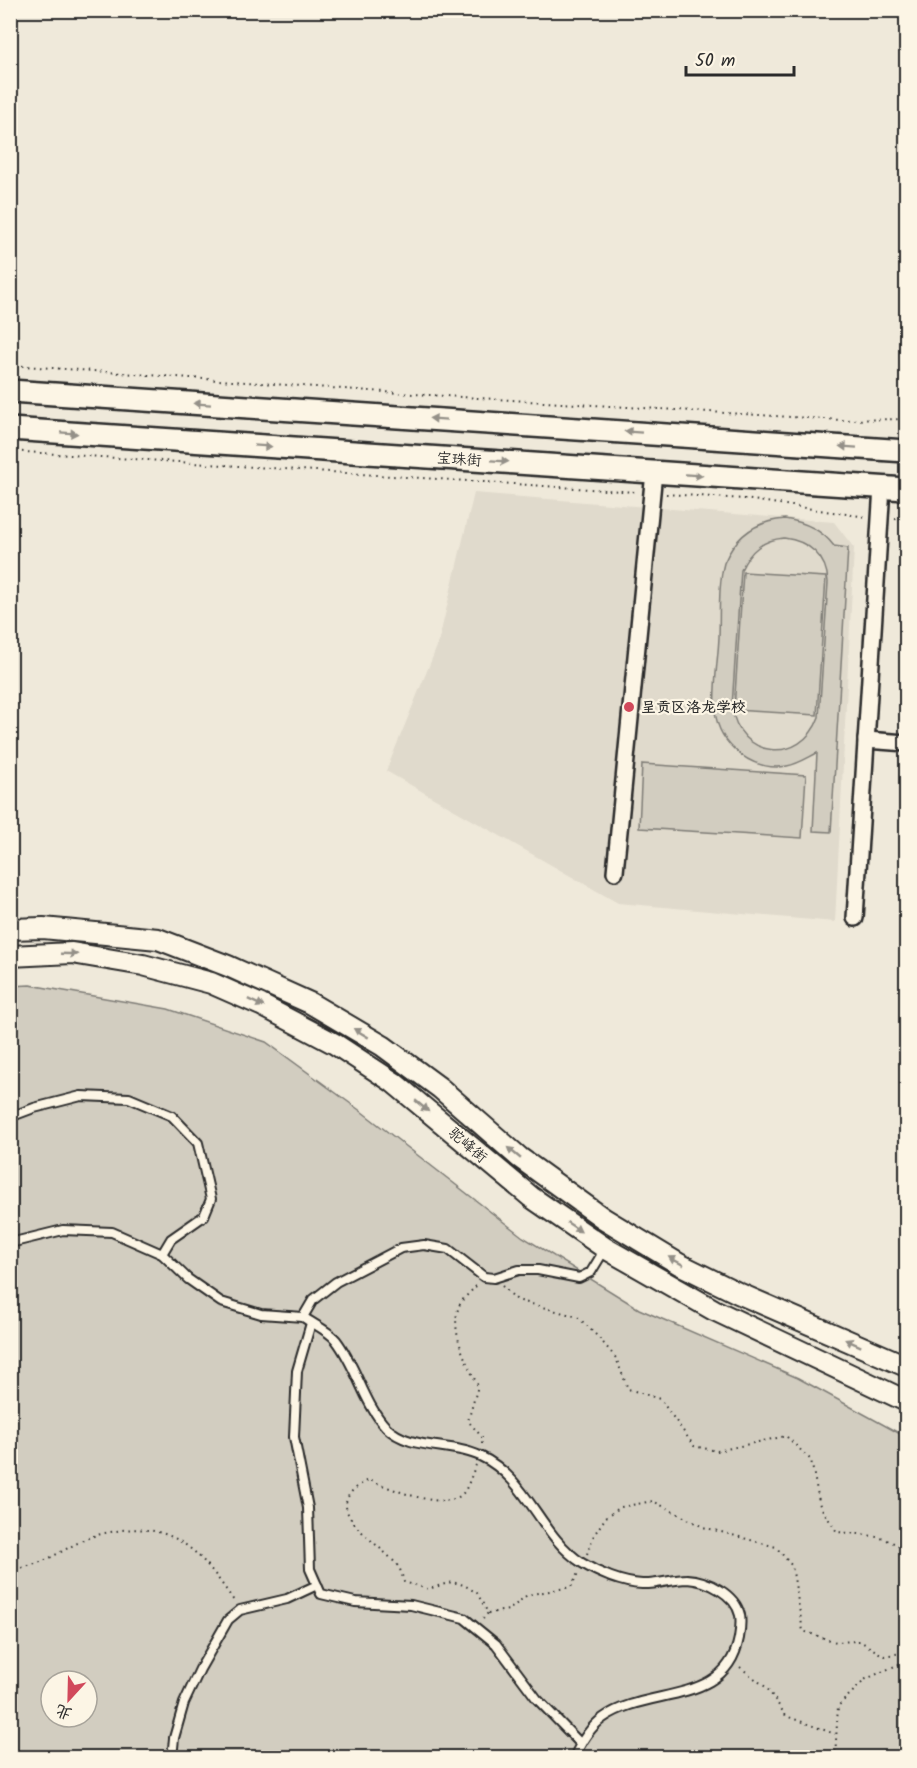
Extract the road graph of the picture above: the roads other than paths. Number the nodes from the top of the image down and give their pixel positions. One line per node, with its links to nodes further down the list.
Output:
1 (10, 391): 3 (main road, one-way to 1)
2 (10, 429): 4 (main road, 宝珠街, one-way to 4)
3 (906, 451)
4 (654, 472): 5 (main road, 宝珠街, one-way to 5); 9 (street)
5 (882, 487): 6 (main road, 宝珠街); 7 (street)
6 (906, 489)
7 (866, 740): 8 (street); 10 (street)
8 (906, 743)
9 (615, 872)
10 (855, 918)
11 (10, 929): 19 (street, 驼峰街, one-way to 11)
12 (10, 956): 15 (street, 驼峰街, one-way to 15)
13 (10, 1117): 16 (lane)
14 (10, 1243): 16 (lane)
15 (605, 1248): 17 (lane); 20 (street, 驼峰街)
16 (162, 1254): 17 (lane)
17 (303, 1317): 18 (lane)
18 (311, 1323): 21 (lane); 22 (lane)
19 (906, 1366)
20 (906, 1401)
21 (317, 1585): 22 (lane); 23 (lane)
22 (580, 1743): 24 (lane)
23 (172, 1758)
24 (574, 1758)

